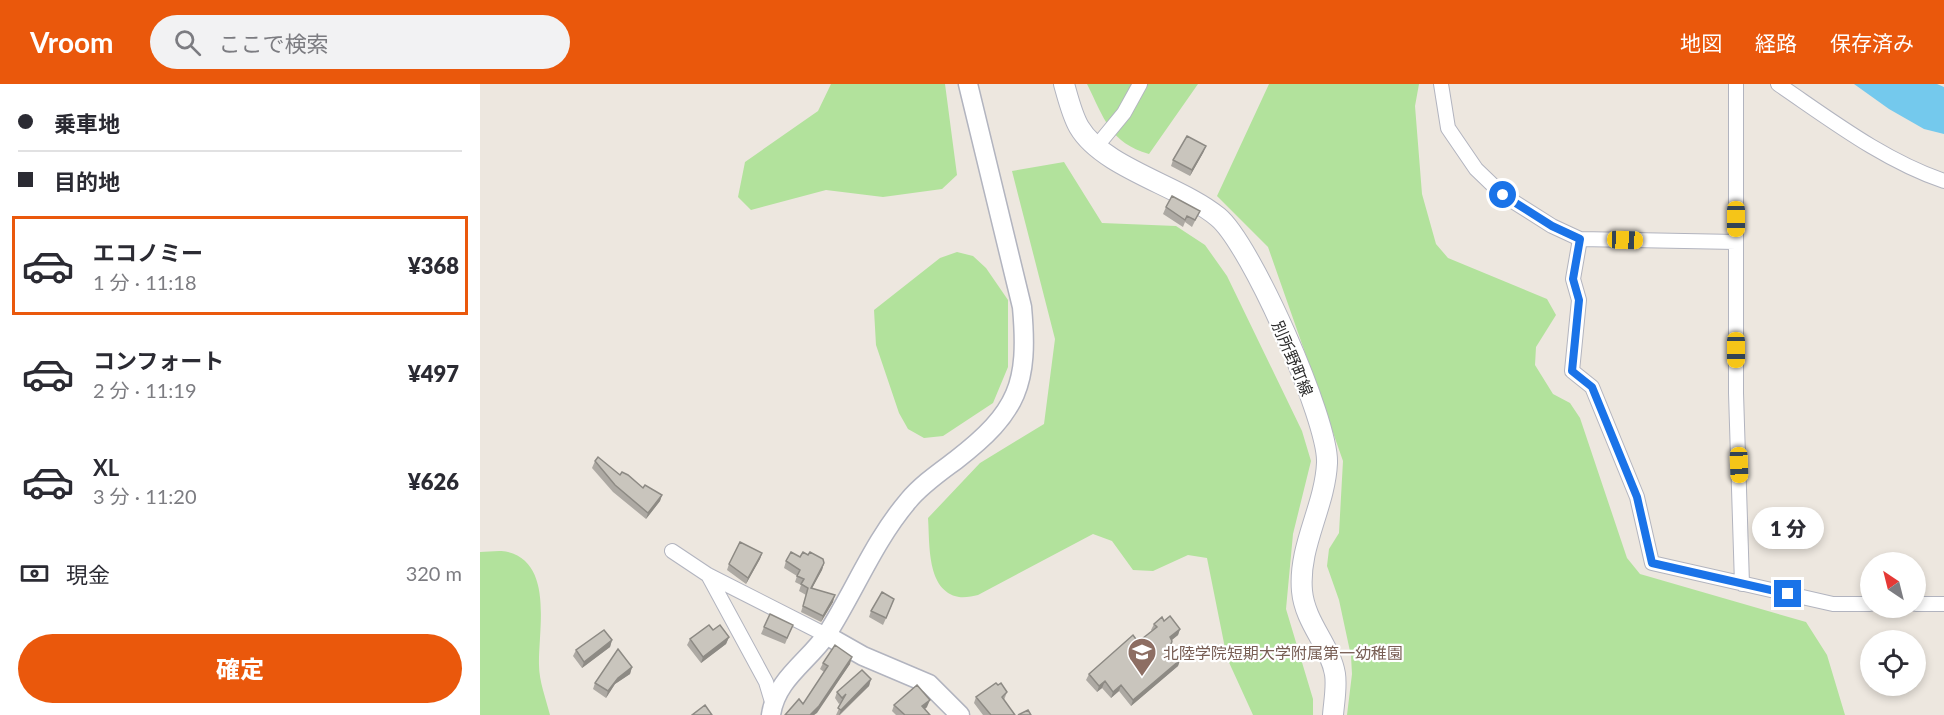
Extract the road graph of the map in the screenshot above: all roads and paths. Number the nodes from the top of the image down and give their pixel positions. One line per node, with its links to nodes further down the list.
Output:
1 (968, 84): 17 (street)
2 (1064, 84): 7 (main road, 別所野町線)
3 (1140, 84): 7 (street)
4 (1441, 84): 9 (street)
5 (1736, 84): 10 (street)
6 (1778, 84): 8 (street)
7 (1096, 147): 20 (main road, 別所野町線)
8 (1944, 181)
9 (1580, 239): 10 (street); 13 (street)
10 (1736, 242): 13 (street)
11 (672, 551): 12 (street)
12 (708, 575): 17 (street); 18 (street)
13 (1742, 584): 14 (street)
14 (1860, 604)
15 (1926, 604): 16 (street)
16 (1944, 604)
17 (826, 635): 18 (street); 19 (street)
18 (772, 710)
19 (960, 715)
20 (1334, 715)

